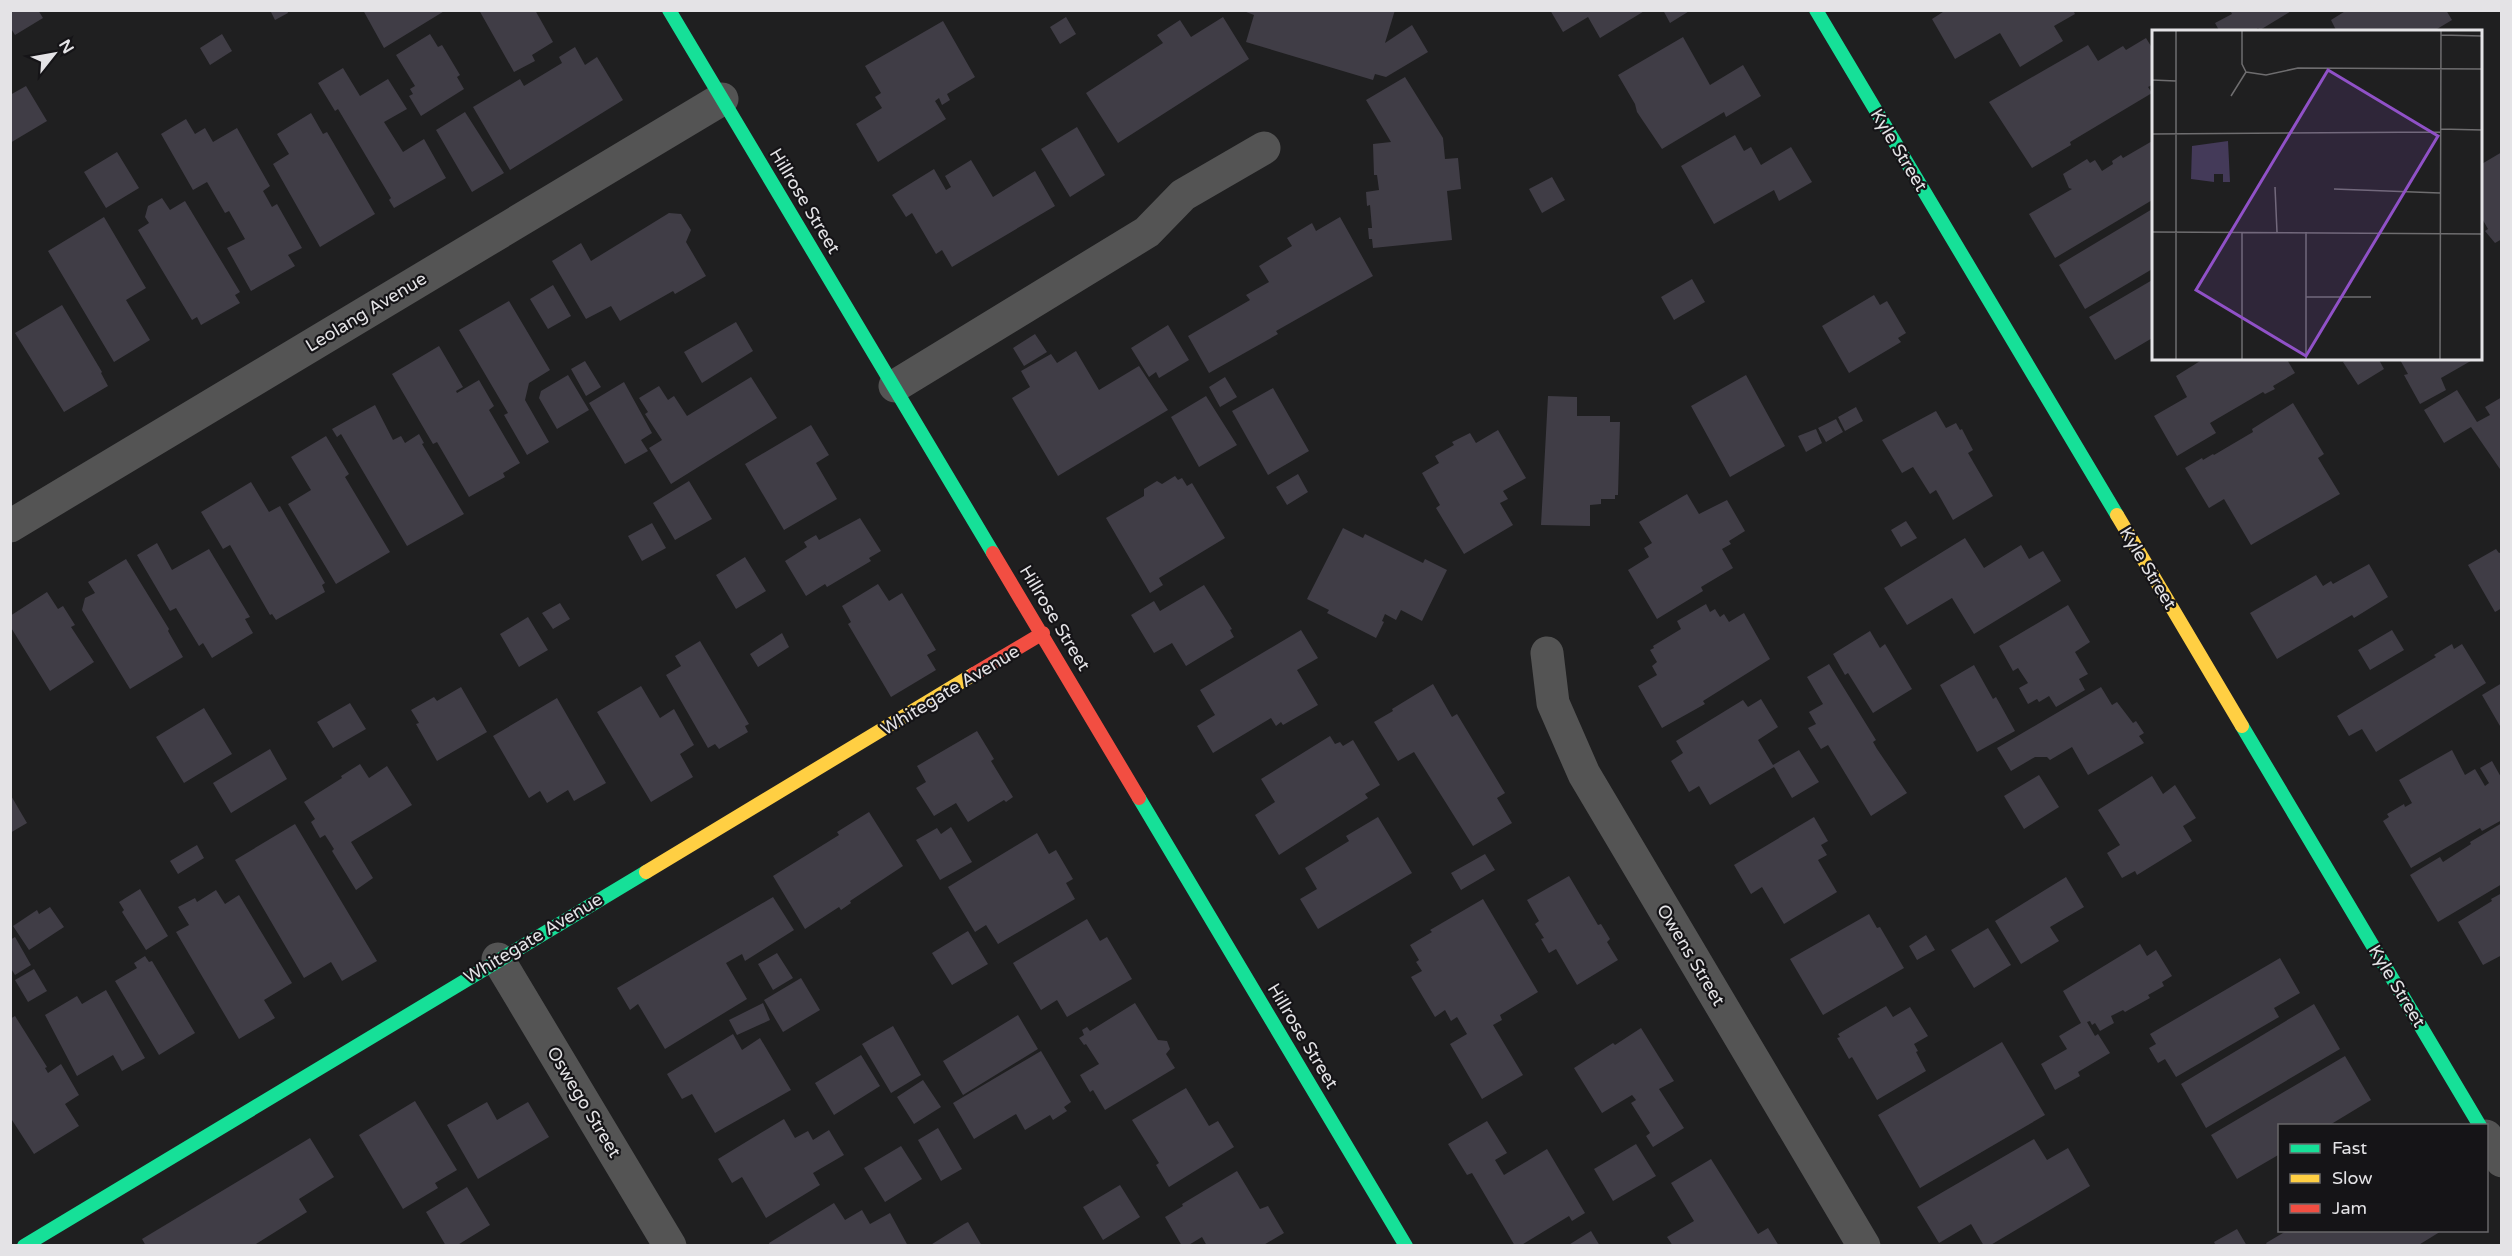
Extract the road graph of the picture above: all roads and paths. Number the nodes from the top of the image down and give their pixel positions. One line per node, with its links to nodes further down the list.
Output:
1 (669, 10): 3 (street, Hillrose Street)
2 (1816, 10): 10 (street, Kyle Street)
3 (722, 99): 5 (street, Hillrose Street); 6 (street, Leolang Avenue)
4 (1264, 148): 5 (street)
5 (895, 386): 7 (street, Hillrose Street)
6 (10, 526)
7 (1043, 633): 9 (street, Whitegate Avenue); 15 (street, Hillrose Street)
8 (1547, 653): 16 (street, Owens Street)
9 (498, 959): 13 (street, Whitegate Avenue); 14 (street, Oswego Street)
10 (2479, 1124)
11 (2488, 1138): 12 (street)
12 (2502, 1161)
13 (24, 1245)
14 (670, 1245)
15 (1406, 1245)
16 (1864, 1245)

